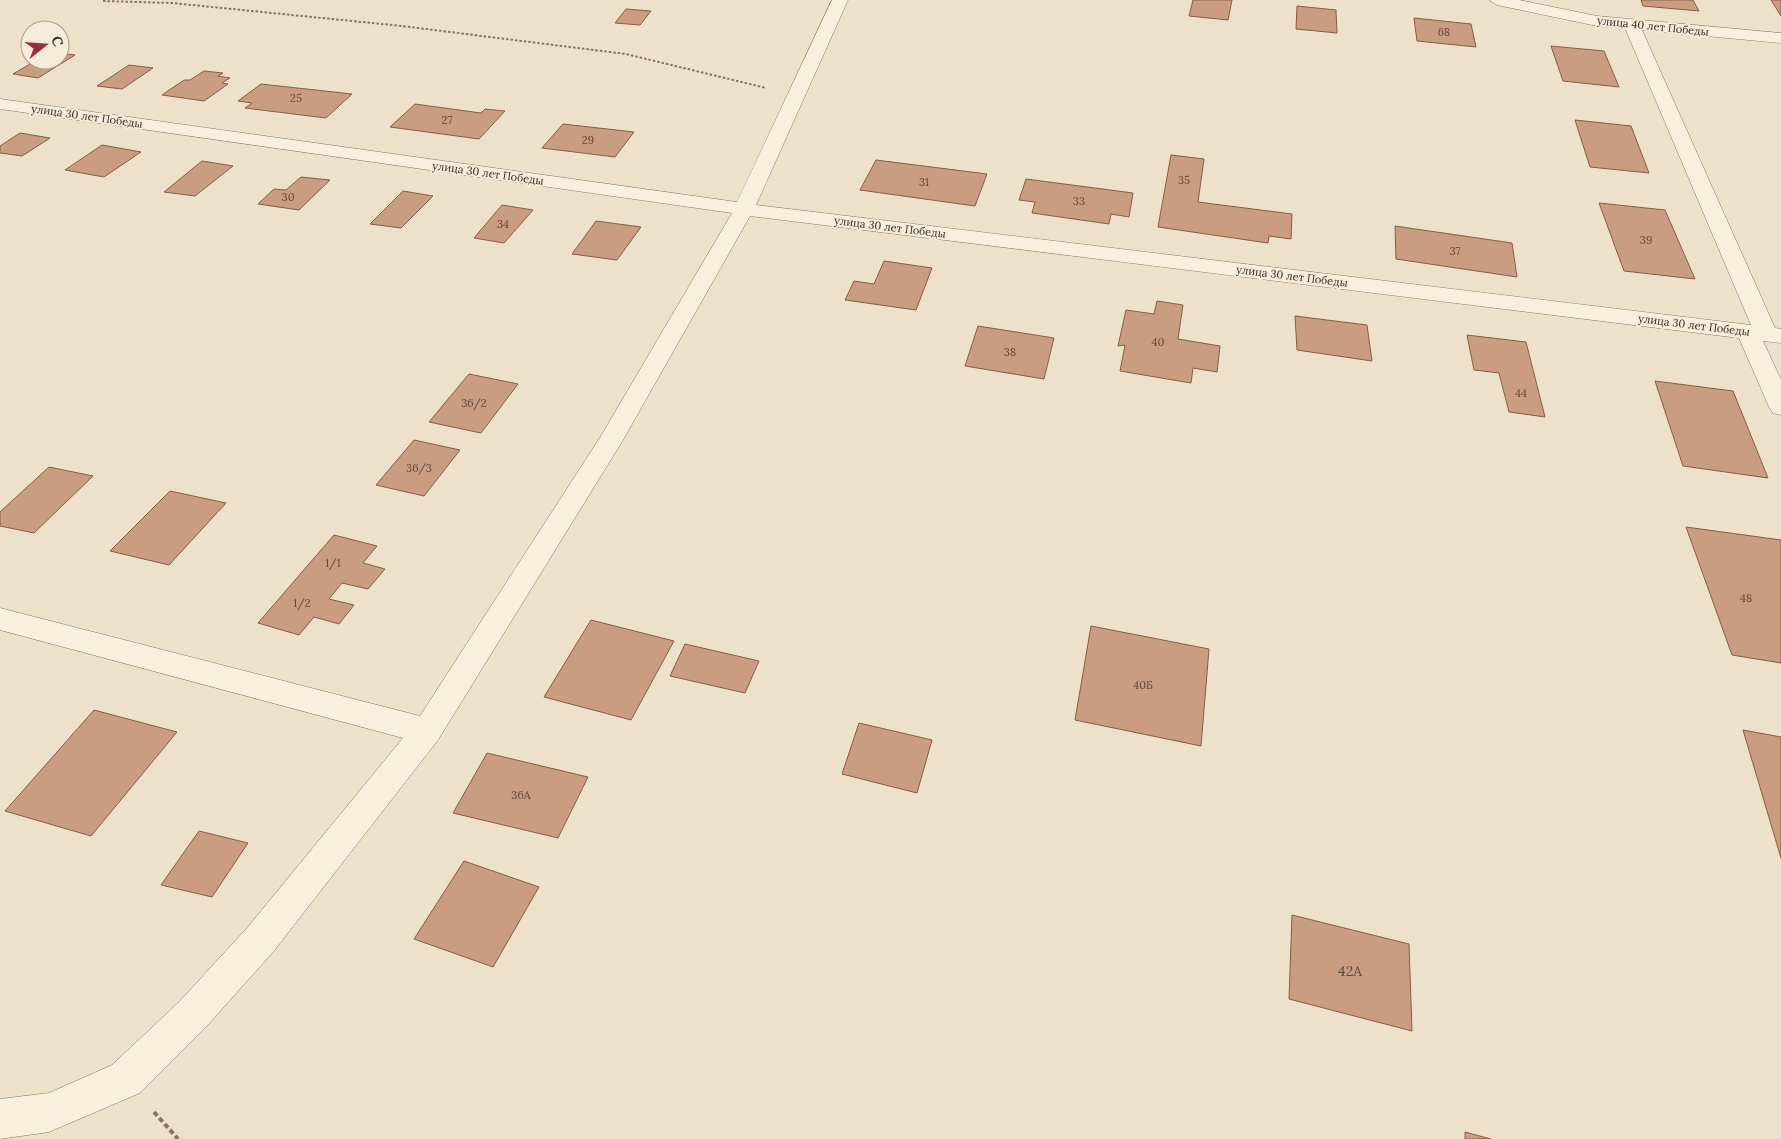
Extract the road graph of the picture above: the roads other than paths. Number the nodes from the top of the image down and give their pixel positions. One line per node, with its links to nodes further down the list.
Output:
1 (840, 0): 8 (street)
2 (1498, 0): 4 (street, улица 40 лет Победы)
3 (1576, 0): 4 (street)
4 (1579, 17): 5 (street, улица 40 лет Победы)
5 (1632, 26): 6 (street, улица 40 лет Победы); 9 (street)
6 (1781, 38)
7 (0, 104): 8 (street, улица 30 лет Победы)
8 (742, 209): 9 (street, улица 30 лет Победы); 12 (street)
9 (1765, 334): 10 (street)
10 (1781, 407)
11 (0, 618): 12 (street)
12 (427, 731): 13 (street)
13 (0, 1120)

